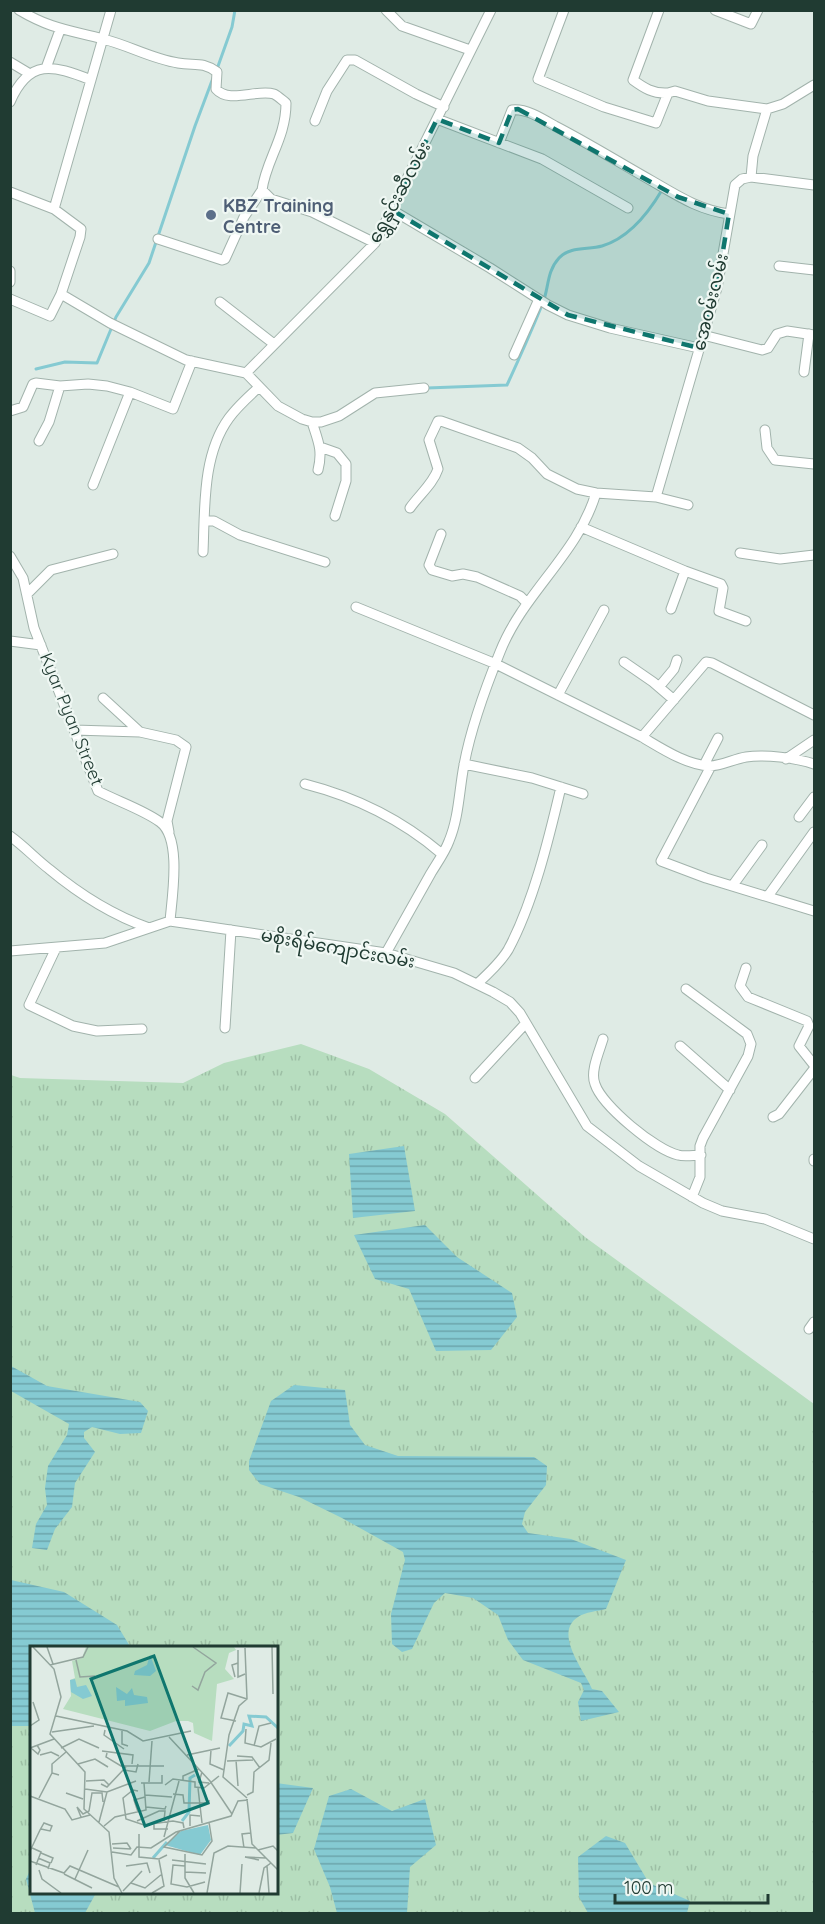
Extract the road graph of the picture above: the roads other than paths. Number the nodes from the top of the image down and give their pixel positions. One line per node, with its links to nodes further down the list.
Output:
1 (20, 10): 9 (street)
2 (111, 10): 10 (street)
3 (386, 10): 11 (street)
4 (491, 10): 11 (street, ရွှေနှင်းဆီလမ်း)
5 (564, 10): 17 (street)
6 (659, 10): 17 (street)
7 (715, 10): 8 (street)
8 (758, 10)
9 (60, 30): 10 (street); 13 (street)
10 (102, 39): 15 (street); 26 (street)
11 (470, 50): 19 (street, ရွှေနှင်းဆီလမ်း)
12 (10, 62): 14 (street)
13 (46, 68): 14 (street); 15 (street)
14 (30, 74): 18 (street)
15 (91, 80): 29 (street)
16 (814, 85): 20 (street)
17 (668, 93): 20 (street)
18 (10, 102)
19 (444, 107): 21 (street, ရွှေနှင်းဆီလမ်း); 22 (street)
20 (766, 109): 24 (street)
21 (437, 119): 23 (street); 30 (street, ရွှေနှင်းဆီလမ်း)
22 (315, 121)
23 (498, 143): 28 (street); 31 (street)
24 (751, 177): 25 (street); 31 (street, အေဝမ်းလမ်း)
25 (814, 185)
26 (262, 190): 32 (street); 33 (street)
27 (10, 192): 29 (street)
28 (628, 208)
29 (54, 209): 38 (street)
30 (392, 210): 33 (street, ရွှေနှင်းဆီလမ်း); 41 (street)
31 (729, 214): 42 (street, အေဝမ်းလမ်း)
32 (158, 239)
33 (375, 243): 44 (street, ရွှေနှင်းဆီလမ်း)
34 (779, 266): 35 (street)
35 (814, 270)
36 (10, 271): 37 (street)
37 (10, 282)
38 (61, 294): 39 (street); 47 (street)
39 (10, 299)
40 (219, 302): 44 (street)
41 (543, 302): 45 (street); 46 (street)
42 (703, 334): 43 (street); 45 (street, အေဝမ်းလမ်း)
43 (812, 334): 48 (street)
44 (274, 344): 49 (street, ရွှေနှင်းဆီလမ်း)
45 (699, 348): 63 (street, အေဝမ်းလမ်း)
46 (514, 355)
47 (192, 361): 49 (street); 53 (street)
48 (804, 372)
49 (246, 373): 51 (street)
50 (60, 386): 53 (street); 54 (street); 57 (street)
51 (258, 388): 55 (street); 67 (street)
52 (424, 388): 55 (street)
53 (130, 392): 61 (street)
54 (10, 411)
55 (312, 422): 58 (street)
56 (765, 430): 59 (street)
57 (39, 441)
58 (320, 447): 60 (street); 66 (street)
59 (814, 464)
60 (318, 470)
61 (93, 485)
62 (596, 493): 63 (street); 65 (street); 68 (street)
63 (657, 497): 64 (street)
64 (688, 505)
65 (410, 508)
66 (335, 516)
67 (204, 521): 70 (street); 75 (street)
68 (582, 526): 76 (street); 78 (street)
69 (441, 534): 78 (street)
70 (203, 552)
71 (740, 552): 73 (street)
72 (113, 554): 77 (street)
73 (814, 555)
74 (10, 556): 77 (street, Kyar Pyan Street)
75 (325, 562)
76 (686, 571): 80 (street); 82 (street)
77 (28, 593): 84 (street, Kyar Pyan Street)
78 (527, 603): 87 (street)
79 (356, 608): 87 (street)
80 (671, 609)
81 (604, 610): 89 (street)
82 (746, 621)
83 (10, 641): 84 (street)
84 (41, 645): 93 (street, Kyar Pyan Street)
85 (677, 660): 88 (street)
86 (624, 662): 88 (street)
87 (496, 664): 89 (street); 99 (street)
88 (659, 687): 91 (street)
89 (558, 695): 95 (street)
90 (103, 698): 94 (street)
91 (674, 700): 92 (street); 95 (street)
92 (814, 716)
93 (74, 730): 94 (street); 109 (street, Kyar Pyan Street)
94 (140, 732): 109 (street)
95 (642, 737): 100 (street)
96 (718, 738): 100 (street)
97 (814, 740): 98 (street)
98 (786, 759): 100 (street); 101 (street)
99 (464, 764): 103 (street); 111 (street)
100 (707, 765): 112 (street)
101 (814, 765)
102 (305, 784): 111 (street)
103 (561, 787): 104 (street); 122 (street)
104 (583, 794)
105 (814, 796): 106 (street)
106 (799, 817)
107 (814, 832): 113 (street)
108 (10, 836): 116 (street)
109 (170, 838): 115 (street)
110 (762, 845): 112 (street)
111 (442, 854): 120 (street)
112 (733, 885): 113 (street)
113 (768, 897): 114 (street)
114 (814, 911)
115 (171, 921): 116 (street, မစိုးရိမ်ကျောင်းလမ်း); 117 (street, မစိုးရိမ်ကျောင်းလမ်း)
116 (148, 928): 118 (street, မစိုးရိမ်ကျောင်းလမ်း)
117 (231, 930): 120 (street, မစိုးရိမ်ကျောင်းလမ်း); 125 (street)
118 (56, 948): 119 (street, မစိုးရိမ်ကျောင်းလမ်း); 126 (street)
119 (10, 951)
120 (386, 953): 122 (street, မစိုးရိမ်ကျောင်းလမ်း)
121 (746, 968): 129 (street)
122 (477, 984): 124 (street, မစိုးရိမ်ကျောင်းလမ်း)
123 (686, 989): 131 (street)
124 (526, 1023): 130 (street); 134 (street, မစိုးရိမ်ကျောင်းလမ်း)
125 (225, 1028)
126 (142, 1029)
127 (603, 1039): 133 (street)
128 (680, 1046): 131 (street)
129 (814, 1067): 132 (street)
130 (476, 1078)
131 (729, 1090): 133 (street)
132 (773, 1117)
133 (701, 1155): 134 (street)
134 (692, 1197): 135 (street, မစိုးရိမ်ကျောင်းလမ်း)
135 (814, 1239)

